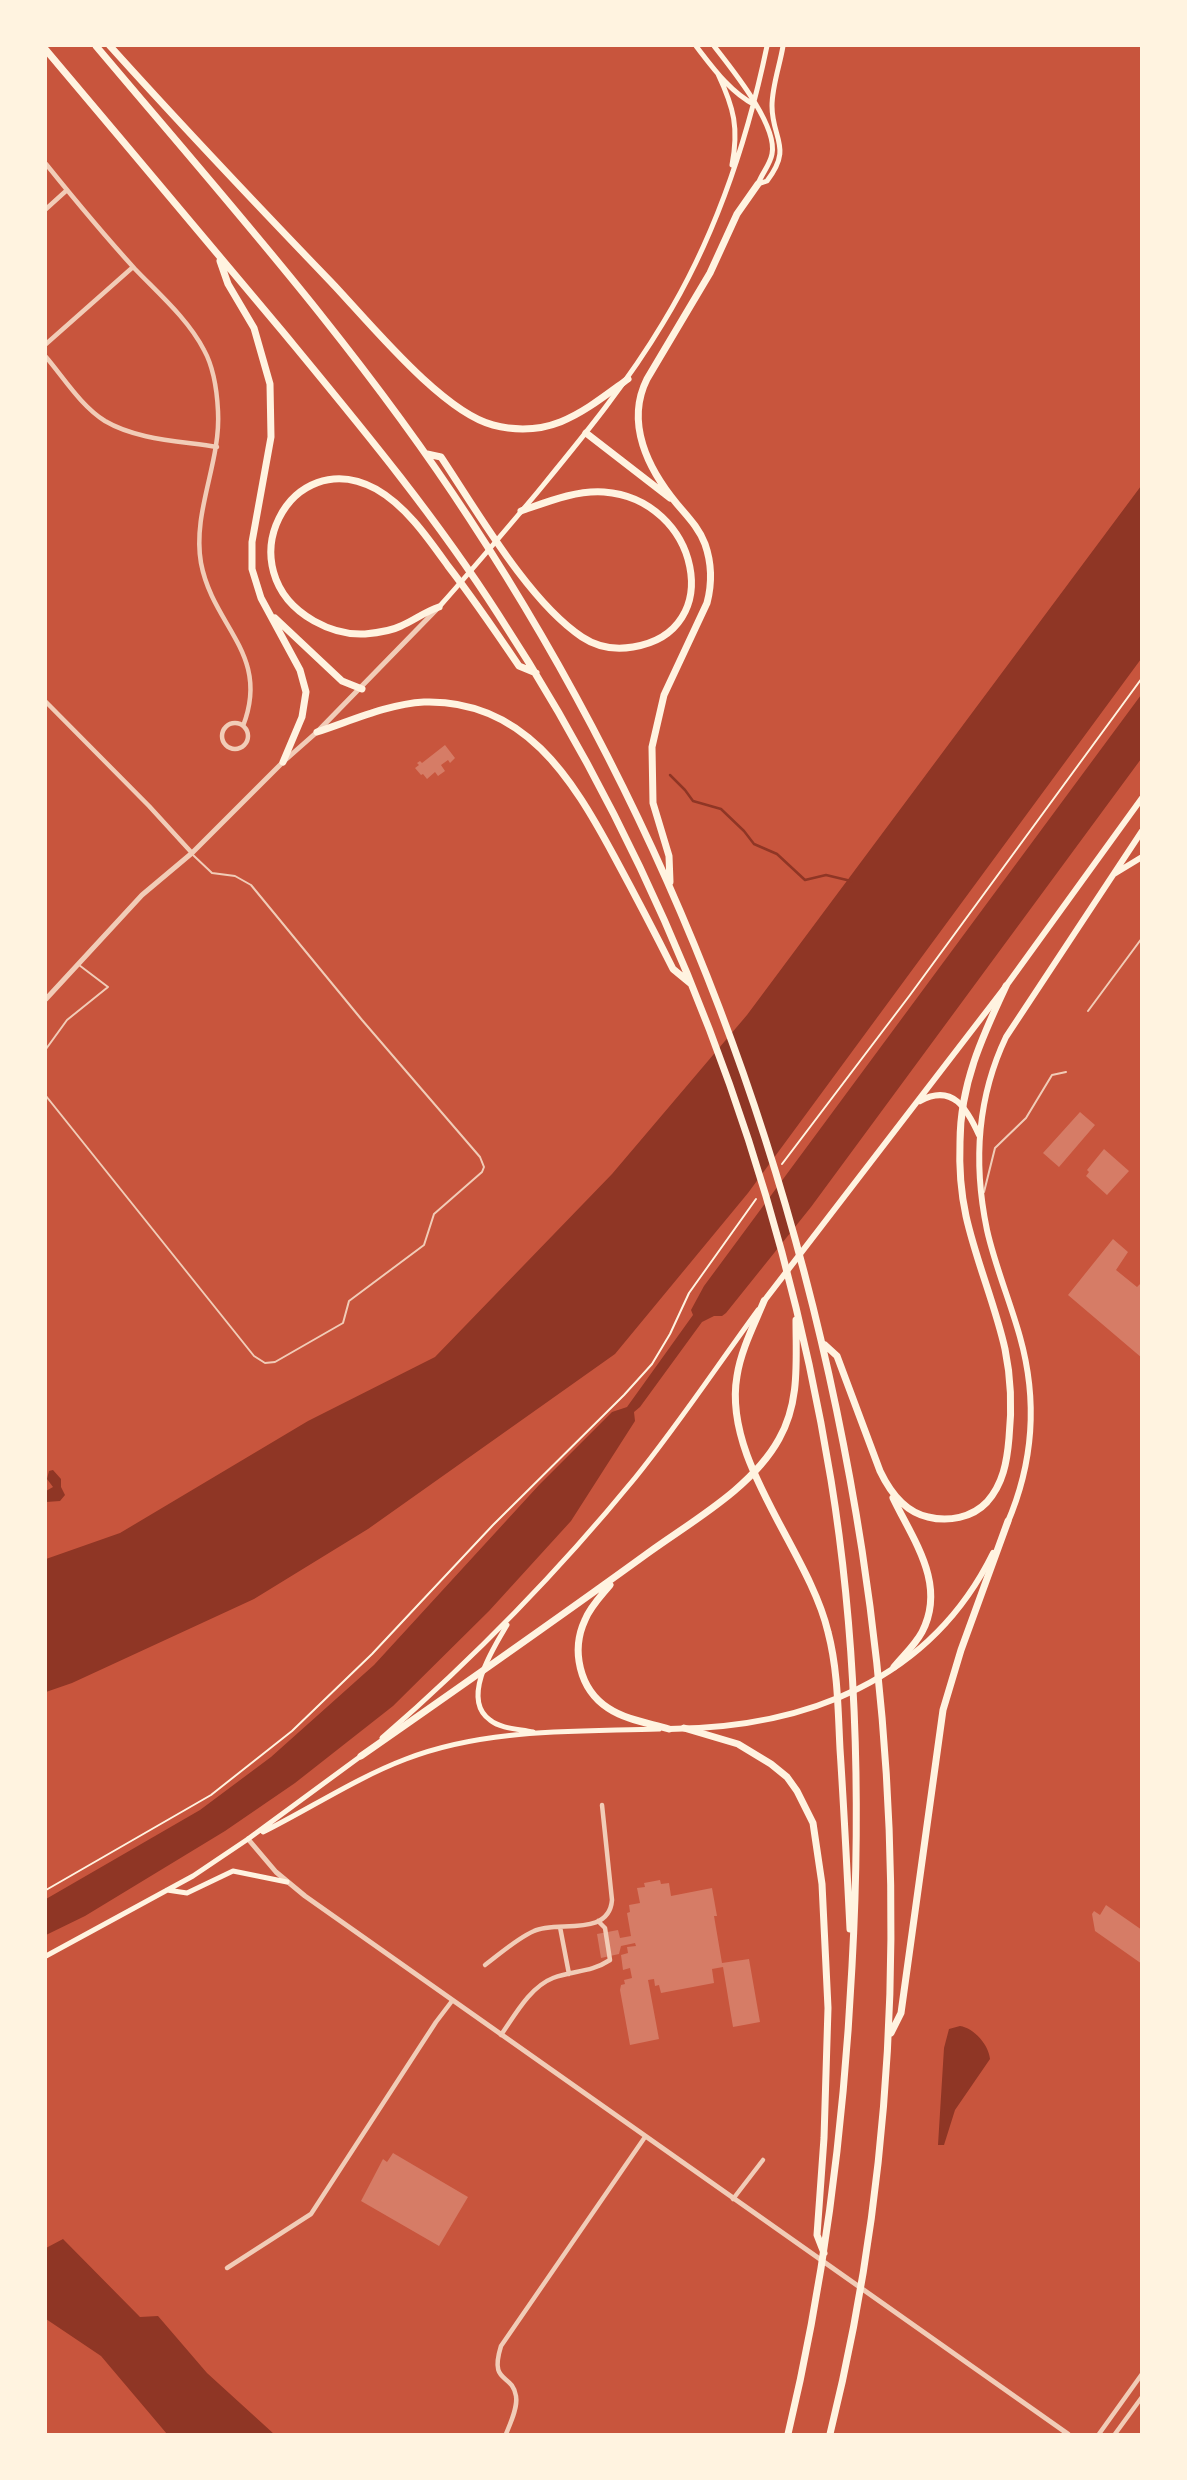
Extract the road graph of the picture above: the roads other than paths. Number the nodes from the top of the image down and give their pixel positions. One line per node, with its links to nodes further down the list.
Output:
1 (96, 46): 22 (highway)
2 (110, 46): 19 (highway)
3 (696, 46): 8 (main road)
4 (713, 46): 9 (main road)
5 (768, 46): 9 (main road)
6 (783, 46): 12 (main road)
7 (46, 50): 15 (highway)
8 (718, 74): 9 (main road); 11 (main road)
9 (755, 105): 11 (main road); 12 (main road)
10 (46, 164): 13 (street)
11 (729, 182): 19 (main road)
12 (758, 184): 23 (highway)
13 (67, 190): 14 (street); 16 (street)
14 (46, 209)
15 (218, 254): 26 (highway); 27 (highway)
16 (133, 267): 17 (street); 21 (street)
17 (46, 344)
18 (46, 357): 21 (street)
19 (628, 379): 20 (main road)
20 (586, 433): 23 (highway); 24 (main road)
21 (216, 447): 30 (street)
22 (426, 454): 24 (highway); 38 (highway)
23 (677, 503): 38 (highway)
24 (521, 511): 25 (main road)
25 (439, 607): 27 (highway); 28 (street)
26 (272, 615): 28 (highway); 32 (highway)
27 (536, 673): 41 (highway)
28 (362, 689): 31 (street)
29 (46, 702): 35 (street)
30 (243, 726): 30 (street)
31 (317, 732): 32 (street); 41 (highway)
32 (283, 762): 35 (street)
33 (1142, 798): 42 (main road)
34 (1142, 831): 37 (main road)
35 (192, 853): 40 (street); 47 (lane)
36 (1142, 858): 37 (main road)
37 (1112, 875): 50 (main road)
38 (670, 886): 54 (highway)
39 (1142, 938): 44 (lane)
40 (79, 964): 43 (street); 45 (lane)
41 (691, 984): 53 (highway)
42 (1006, 986): 48 (main road); 49 (highway)
43 (46, 999)
44 (1088, 1011)
45 (46, 1049)
46 (1066, 1072): 51 (lane)
47 (46, 1096)
48 (917, 1103): 49 (main road); 52 (main road)
49 (962, 1105): 50 (main road); 55 (highway)
50 (979, 1136): 51 (main road)
51 (983, 1200): 56 (main road)
52 (764, 1301): 58 (main road); 73 (highway)
53 (795, 1306): 57 (highway); 73 (highway)
54 (824, 1344): 55 (highway); 77 (highway)
55 (887, 1485): 59 (highway)
56 (1008, 1521): 59 (main road); 77 (highway)
57 (617, 1576): 60 (highway); 61 (highway)
58 (513, 1616): 60 (main road); 64 (main road)
59 (894, 1667): 62 (main road)
60 (484, 1670): 63 (main road); 64 (highway)
61 (669, 1728): 62 (main road); 63 (main road)
62 (684, 1728): 81 (highway)
63 (542, 1734): 66 (main road)
64 (361, 1756): 66 (main road)
65 (602, 1805): 69 (street)
66 (248, 1839): 67 (street); 68 (main road)
67 (287, 1882): 68 (main road); 75 (street)
68 (167, 1890): 71 (main road)
69 (598, 1920): 70 (street); 74 (street)
70 (560, 1927): 72 (street); 74 (street)
71 (46, 1956)
72 (485, 1965)
73 (852, 1970): 81 (highway)
74 (569, 1974): 76 (street)
75 (452, 2001): 76 (street); 82 (street)
76 (500, 2035): 78 (street)
77 (889, 2036): 87 (highway)
78 (645, 2137): 80 (street); 85 (street)
79 (763, 2161): 80 (street)
80 (733, 2199): 88 (street)
81 (825, 2255): 86 (highway)
82 (227, 2268)
83 (1142, 2374): 89 (street)
84 (1142, 2397): 90 (street)
85 (506, 2434)
86 (788, 2434)
87 (830, 2434)
88 (1067, 2434)
89 (1099, 2434)
90 (1115, 2434)

